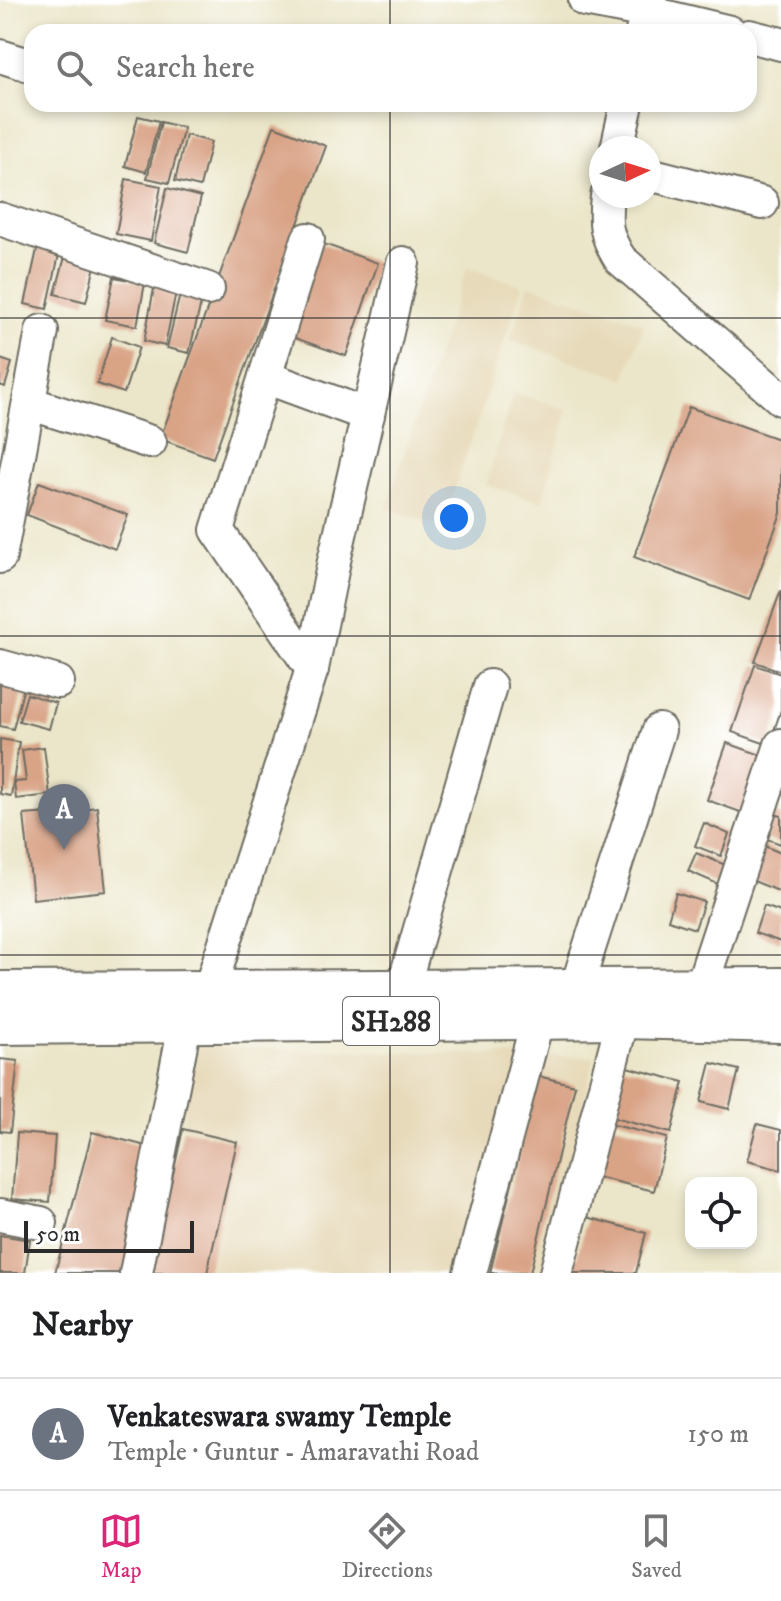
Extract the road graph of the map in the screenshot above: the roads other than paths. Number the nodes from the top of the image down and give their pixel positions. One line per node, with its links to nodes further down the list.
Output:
1 (585, 0): 2 (street)
2 (646, 15): 3 (street)
3 (690, 24)
4 (757, 38): 5 (street)
5 (781, 44)
6 (0, 56): 7 (street)
7 (24, 64)
8 (625, 112): 9 (street)
9 (620, 136)
10 (661, 177): 11 (street)
11 (762, 203)
12 (606, 208): 19 (street)
13 (0, 219): 16 (street)
14 (308, 239): 18 (street)
15 (403, 263): 21 (street)
16 (208, 289)
17 (42, 331): 20 (street)
18 (265, 377): 21 (street); 25 (street)
19 (781, 399)
20 (29, 403): 22 (street); 23 (street)
21 (368, 415): 25 (street)
22 (150, 442)
23 (0, 557)
24 (0, 666): 26 (street)
25 (312, 669): 35 (street)
26 (58, 682)
27 (490, 686): 33 (street)
28 (659, 730): 32 (street)
29 (781, 745): 30 (street)
30 (701, 988): 31 (main road, SH288); 32 (main road, SH288)
31 (781, 988)
32 (576, 989): 33 (main road, SH288)
33 (402, 991): 35 (main road, SH288)
34 (0, 992): 35 (main road, SH288)
35 (209, 992)
36 (538, 1018): 37 (main road, SH288); 40 (main road, SH288); 44 (street)
37 (623, 1018): 38 (main road, SH288); 45 (street)
38 (781, 1022)
39 (0, 1024): 40 (main road, SH288)
40 (185, 1024): 43 (street)
41 (0, 1215): 42 (street)
42 (41, 1223)
43 (136, 1273)
44 (470, 1273)
45 (556, 1273)

